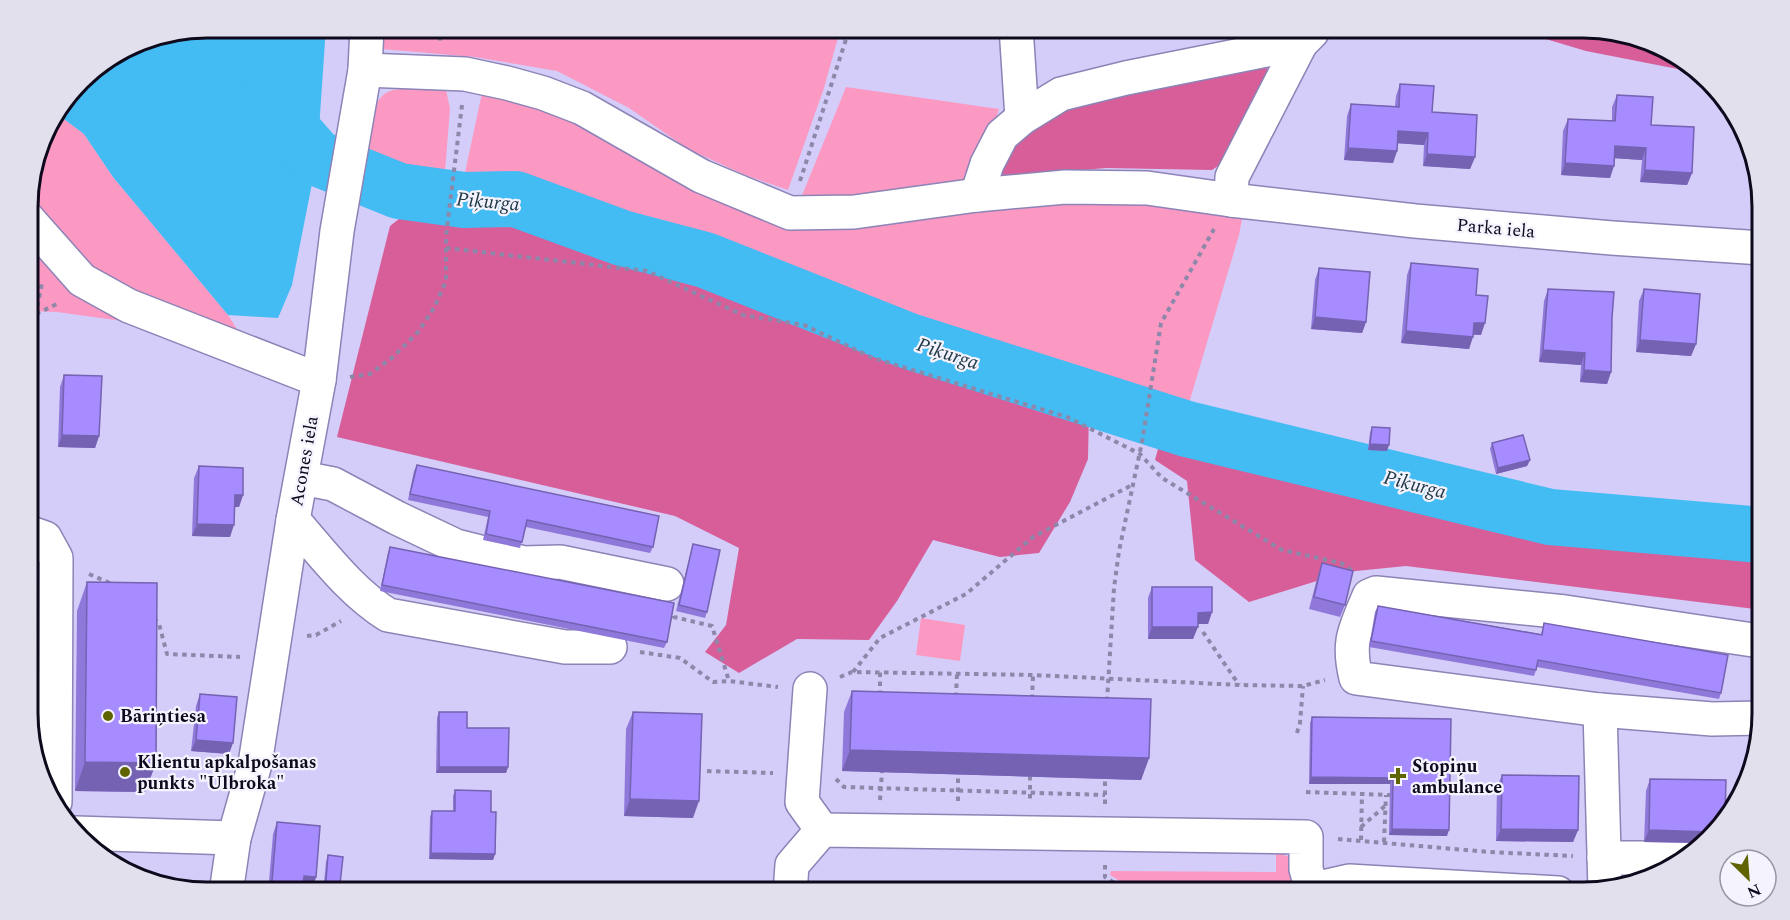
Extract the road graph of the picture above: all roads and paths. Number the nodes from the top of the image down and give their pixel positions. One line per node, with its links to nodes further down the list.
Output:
1 (366, 38): 6 (street, Acones iela)
2 (846, 38): 11 (path)
3 (1017, 38): 8 (street)
4 (1296, 38): 8 (street)
5 (1307, 38): 10 (street)
6 (365, 70): 7 (street); 17 (street, Acones iela)
7 (465, 74): 11 (street); 14 (path)
8 (1022, 118): 9 (street)
9 (977, 195): 10 (street, Parka iela); 11 (street, Parka iela)
10 (1231, 200): 13 (street, Parka iela); 18 (path)
11 (790, 213)
12 (38, 230): 17 (street)
13 (1752, 247)
14 (446, 248): 17 (path); 18 (path)
15 (38, 251): 16 (path)
16 (38, 305)
17 (319, 380): 19 (street, Acones iela)
18 (1140, 454): 20 (path); 25 (path)
19 (302, 478): 21 (street, Acones iela); 23 (street)
20 (1132, 484): 34 (path); 38 (path)
21 (293, 520): 26 (street); 31 (street, Acones iela)
22 (43, 546): 24 (path); 53 (street)
23 (667, 584)
24 (115, 585)
25 (1369, 596): 30 (street); 39 (street)
26 (371, 604): 31 (path); 32 (street)
27 (153, 617): 33 (path)
28 (712, 626): 40 (path)
29 (1203, 632): 41 (path)
30 (1752, 640)
31 (274, 642): 62 (street, Acones iela)
32 (610, 646): 40 (path)
33 (230, 657)
34 (852, 672): 35 (path); 43 (path)
35 (880, 672): 36 (path); 44 (path)
36 (957, 673): 37 (path); 45 (path)
37 (1034, 675): 38 (path); 46 (path)
38 (1107, 677): 41 (path); 47 (path)
39 (1356, 678): 42 (path); 48 (street)
40 (729, 681): 43 (path)
41 (1240, 685): 42 (path)
42 (1303, 686): 50 (path)
43 (810, 689): 51 (street)
44 (880, 703)
45 (956, 705)
46 (1032, 707)
47 (1107, 709)
48 (1600, 710): 49 (street); 66 (street)
49 (1752, 718)
50 (1296, 733)
51 (805, 759): 52 (path); 56 (path); 59 (street)
52 (707, 771)
53 (54, 787)
54 (1306, 792): 55 (path)
55 (1362, 794): 57 (path); 58 (path)
56 (1105, 795)
57 (1386, 806): 58 (path); 64 (path)
58 (1361, 827): 63 (path)
59 (822, 830): 61 (street); 68 (street)
60 (87, 833): 62 (street)
61 (1306, 837): 63 (path); 69 (street)
62 (234, 838): 67 (street, Acones iela)
63 (1361, 840): 64 (path)
64 (1384, 842): 66 (path)
65 (1662, 862): 66 (street)
66 (1604, 873)
67 (228, 882)
68 (791, 882)
69 (1311, 882)
70 (1346, 882): 71 (street)
71 (1366, 882)

